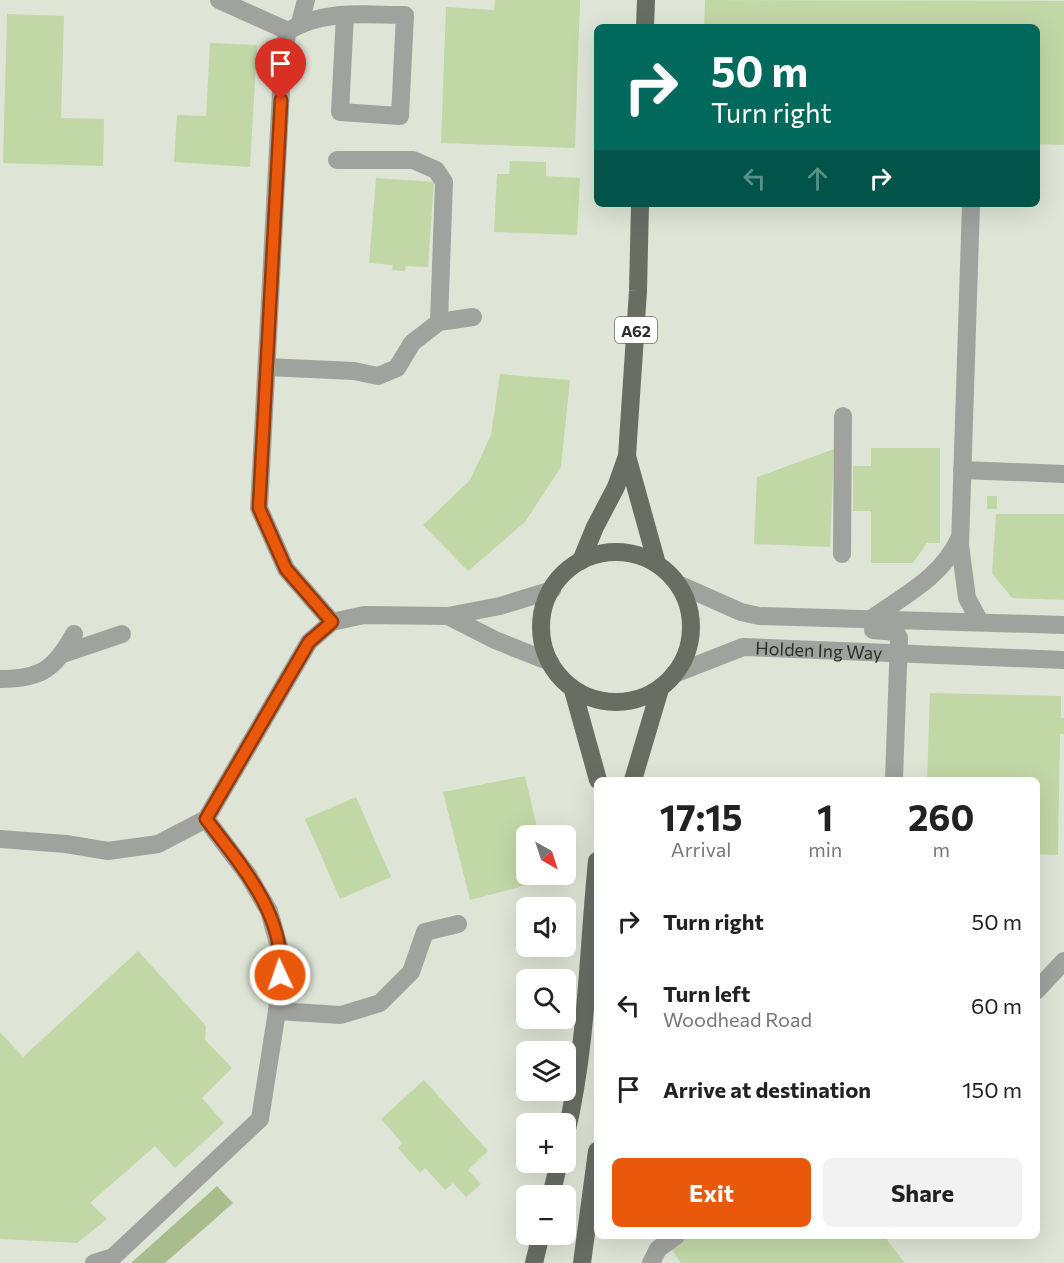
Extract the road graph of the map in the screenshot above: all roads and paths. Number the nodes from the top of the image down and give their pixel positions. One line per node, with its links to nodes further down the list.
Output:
1 (219, 0): 5 (street)
2 (306, 0): 5 (street)
3 (646, 0): 6 (main road)
4 (345, 15): 4 (street); 5 (street)
5 (301, 24): 12 (street)
6 (645, 24)
7 (337, 160): 11 (street)
8 (640, 207): 14 (main road, A62)
9 (971, 207): 15 (street)
10 (473, 317): 11 (street)
11 (439, 322): 12 (street)
12 (267, 367): 26 (street)
13 (843, 416): 18 (street)
14 (627, 456): 19 (main road, A62); 20 (main road, A62)
15 (962, 470): 16 (street); 17 (street)
16 (1064, 474)
17 (960, 540): 25 (street); 27 (street)
18 (842, 554)
19 (581, 561): 20 (main road, A62); 22 (main road, A62)
20 (657, 564): 21 (main road, A62)
21 (678, 584): 24 (street, Holden Ing Way); 35 (main road, A62)
22 (552, 590): 23 (street); 34 (main road, A62)
23 (448, 616): 26 (street); 34 (street)
24 (848, 619): 25 (street, Holden Ing Way); 32 (street, Holden Ing Way)
25 (871, 619): 27 (street, Holden Ing Way)
26 (332, 622): 42 (street)
27 (980, 622): 28 (street, Holden Ing Way)
28 (1064, 625)
29 (74, 634): 31 (street)
30 (122, 634): 31 (street)
31 (63, 654): 36 (street)
32 (897, 655): 33 (street, Holden Ing Way); 35 (street, Holden Ing Way); 41 (street)
33 (1064, 660)
34 (550, 662): 38 (main road, A62)
35 (674, 674): 37 (main road, A62)
36 (0, 679)
37 (660, 689): 38 (main road, A62); 40 (main road, A62)
38 (573, 690): 39 (main road, A62)
39 (597, 777)
40 (634, 777)
41 (894, 777)
42 (206, 819): 43 (street); 48 (street)
43 (0, 838)
44 (594, 891): 49 (main road)
45 (458, 924): 48 (street)
46 (1064, 961): 47 (street)
47 (1040, 987)
48 (278, 1011): 53 (street)
49 (569, 1113)
50 (594, 1173): 55 (main road)
51 (672, 1239): 56 (street)
52 (538, 1245): 54 (main road)
53 (94, 1263)
54 (534, 1263)
55 (582, 1263)
56 (651, 1263)

